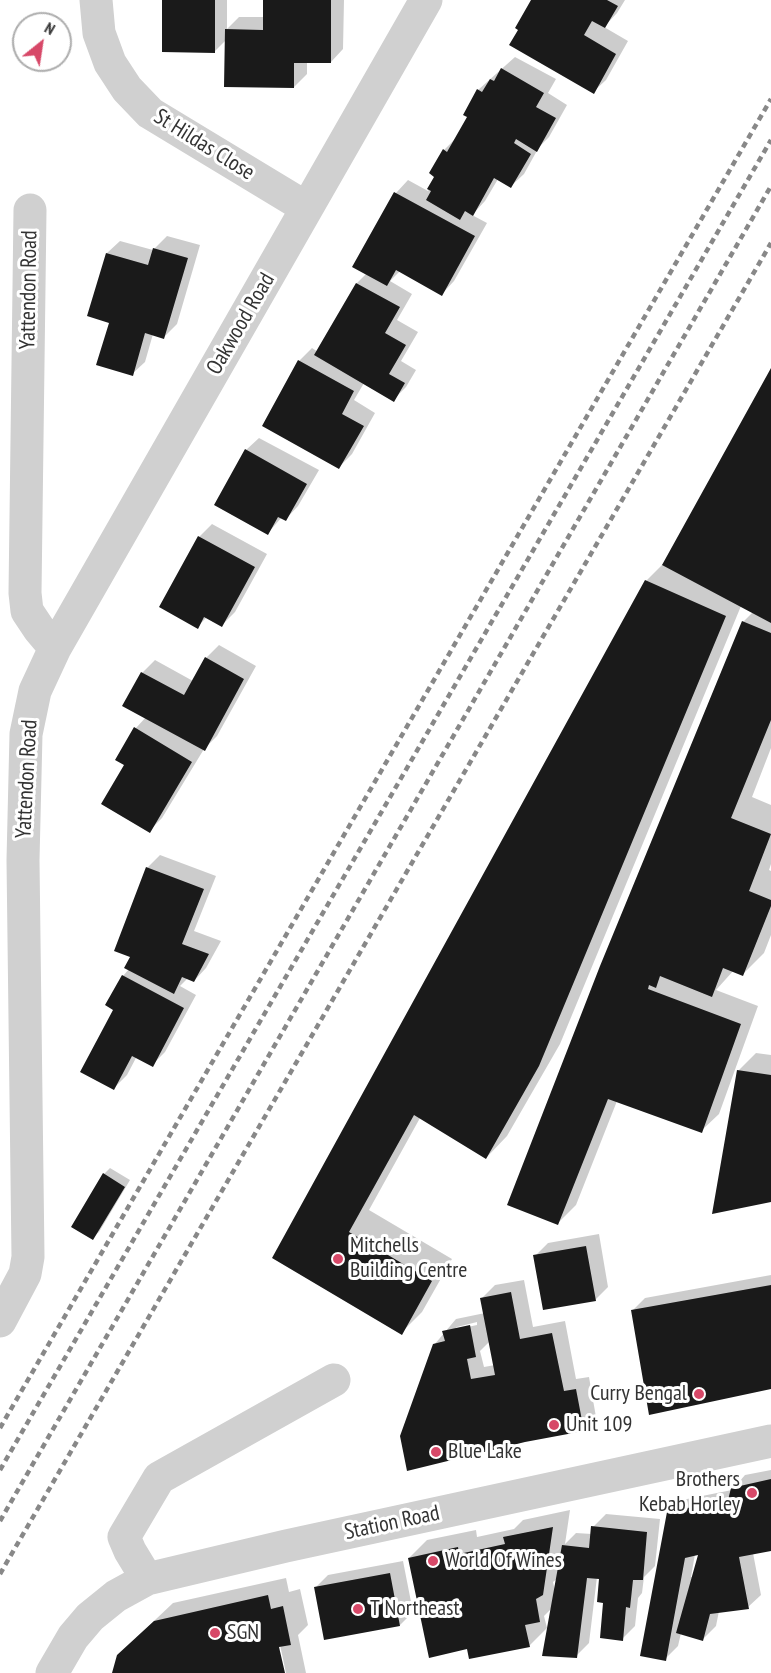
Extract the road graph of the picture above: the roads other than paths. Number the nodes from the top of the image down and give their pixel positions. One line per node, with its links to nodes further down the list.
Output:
1 (96, 0): 3 (street, St Hildas Close)
2 (426, 0): 3 (street, Oakwood Road)
3 (307, 208): 5 (street, Oakwood Road)
4 (30, 210): 5 (street, Yattendon Road)
5 (55, 648): 6 (street, Yattendon Road)
6 (13, 1208): 7 (street, Yattendon Road)
7 (0, 1321)
8 (334, 1380): 10 (street)
9 (771, 1441): 10 (street, Station Road)
10 (147, 1579): 11 (street, Station Road)
11 (52, 1673)

